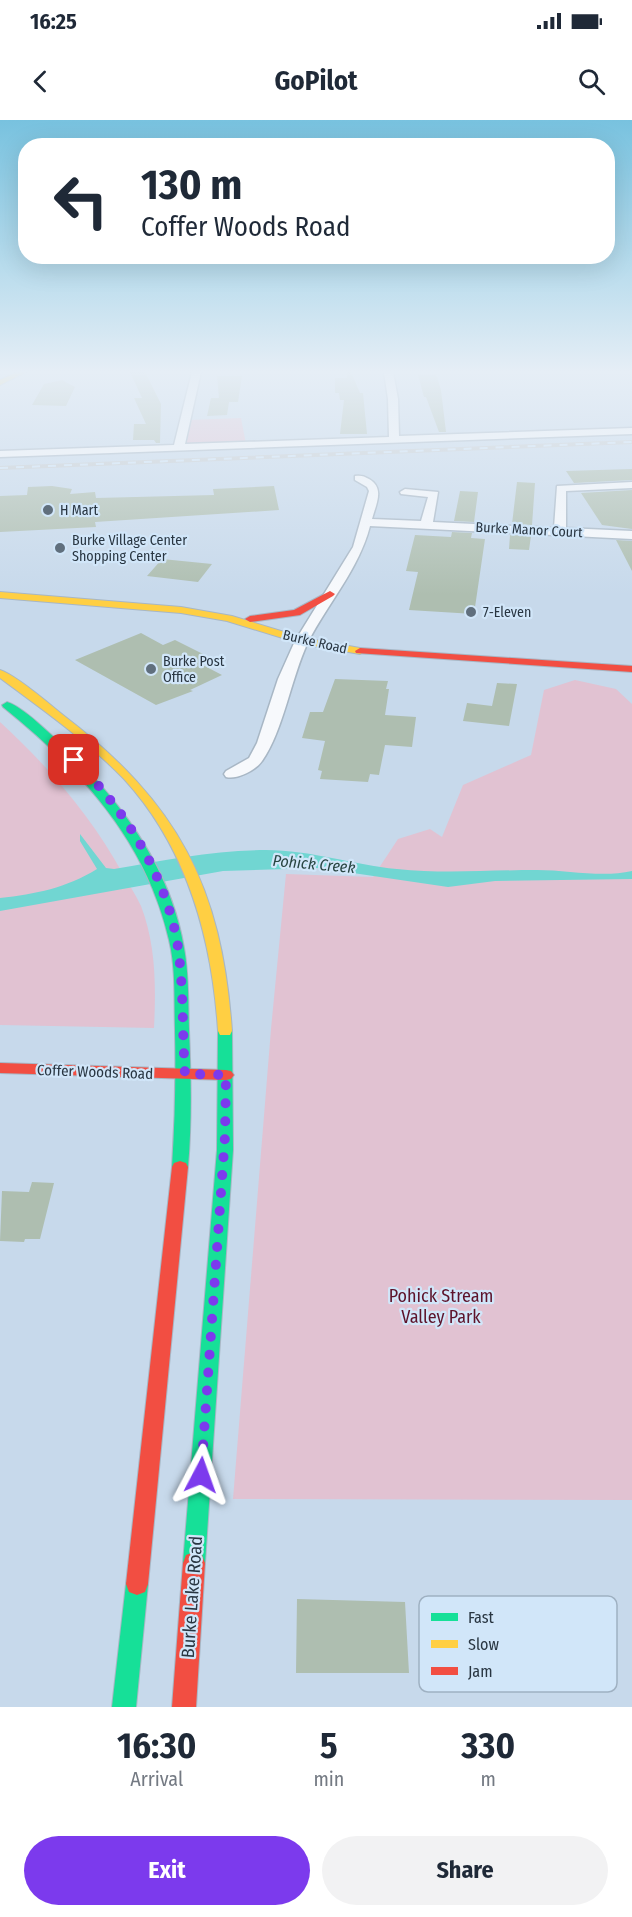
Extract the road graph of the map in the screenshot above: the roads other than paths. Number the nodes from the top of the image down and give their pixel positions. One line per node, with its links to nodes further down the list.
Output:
1 (258, 446): 2 (street)
2 (179, 449): 3 (street)
3 (0, 454)
4 (359, 478): 7 (street)
5 (632, 485): 9 (street)
6 (405, 492): 8 (street)
7 (365, 522): 8 (street, Burke Manor Court); 11 (street)
8 (426, 525): 9 (street, Burke Manor Court)
9 (560, 532): 10 (street, Burke Manor Court)
10 (632, 535)
11 (330, 594): 13 (main road); 14 (street)
12 (0, 596): 13 (main road, Burke Road)
13 (230, 618): 14 (main road, Burke Road)
14 (302, 641): 15 (main road, Burke Road); 18 (street)
15 (632, 669)
16 (0, 673): 21 (main road, Burke Lake Road)
17 (0, 700): 20 (main road)
18 (232, 774)
19 (0, 1068): 20 (main road, Coffer Woods Road)
20 (185, 1074): 21 (main road, Coffer Woods Road); 22 (main road)
21 (226, 1075): 23 (main road, Burke Lake Road)
22 (124, 1707)
23 (184, 1707)

